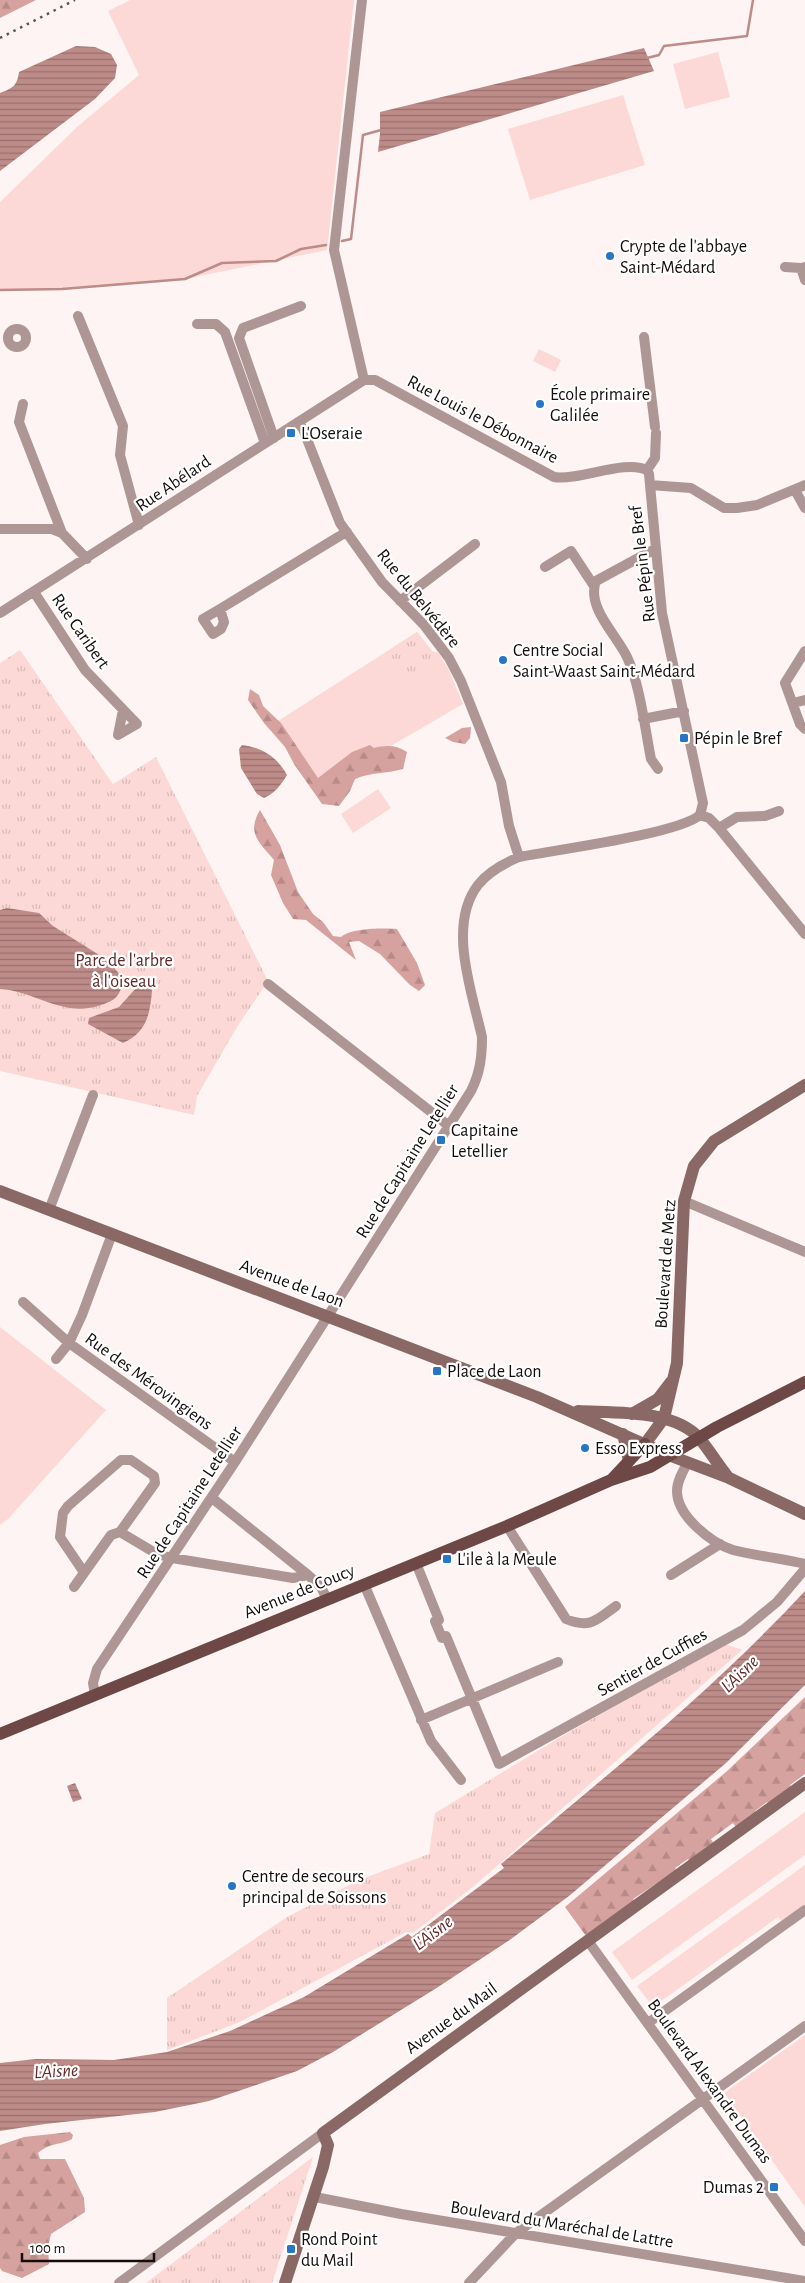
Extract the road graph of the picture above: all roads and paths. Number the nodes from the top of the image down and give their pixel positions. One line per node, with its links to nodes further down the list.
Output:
1 (362, 0): 9 (street)
2 (785, 267): 3 (street)
3 (803, 267): 4 (street)
4 (805, 280)
5 (301, 306): 12 (street)
6 (78, 316): 18 (street)
7 (197, 324): 12 (street)
8 (644, 338): 13 (street)
9 (364, 380): 11 (street, Rue Abélard); 13 (street, Rue Louis le Débonnaire)
10 (23, 404): 21 (street)
11 (298, 422): 12 (street, Rue Abélard); 20 (street, Rue du Belvédère)
12 (269, 440): 18 (street, Rue Abélard)
13 (647, 470): 14 (street, Rue Pépin le Bref)
14 (650, 485): 16 (street); 23 (street, Rue Pépin le Bref)
15 (805, 485): 16 (street)
16 (795, 490): 17 (street)
17 (805, 508)
18 (139, 525): 24 (street, Rue Abélard)
19 (0, 529): 21 (street)
20 (346, 532): 28 (street, Rue du Belvédère); 29 (street)
21 (62, 533): 24 (street)
22 (475, 544): 28 (street)
23 (655, 549): 26 (street); 35 (street, Rue Pépin le Bref)
24 (87, 559): 27 (street, Rue Abélard)
25 (544, 566): 26 (street)
26 (594, 586): 36 (street)
27 (34, 592): 30 (street, Rue Abélard); 34 (street, Rue Caribert)
28 (400, 600): 42 (street, Rue du Belvédère)
29 (220, 609)
30 (0, 613)
31 (805, 651): 33 (street)
32 (805, 700): 33 (street)
33 (793, 703): 37 (street)
34 (123, 710)
35 (684, 711): 36 (street); 40 (street, Rue Pépin le Bref)
36 (643, 719): 38 (street)
37 (805, 729)
38 (658, 769)
39 (780, 811): 41 (street)
40 (700, 815): 41 (street); 42 (street, Rue de Capitaine Letellier)
41 (717, 825): 43 (street)
42 (519, 857): 47 (street, Rue de Capitaine Letellier)
43 (805, 934)
44 (268, 984): 47 (street)
45 (805, 1085): 49 (main road, Boulevard de Metz)
46 (93, 1095): 50 (street)
47 (449, 1126): 54 (street, Rue de Capitaine Letellier)
48 (0, 1191): 50 (main road, Avenue de Laon)
49 (684, 1201): 52 (street); 57 (main road, Boulevard de Metz)
50 (49, 1210): 51 (main road, Avenue de Laon)
51 (112, 1234): 54 (main road, Avenue de Laon); 55 (street, Rue des Mérovingiens)
52 (805, 1252)
53 (24, 1302): 55 (street, Rue des Mérovingiens)
54 (328, 1316): 59 (main road, Avenue de Laon); 67 (street, Rue de Capitaine Letellier)
55 (69, 1343): 56 (street, Rue des Mérovingiens); 67 (street, Rue des Mérovingiens)
56 (56, 1359)
57 (671, 1382): 60 (main road); 61 (main road)
58 (804, 1385): 63 (main road)
59 (571, 1411): 60 (main road); 62 (main road)
60 (632, 1414): 61 (main road)
61 (664, 1418): 63 (main road); 64 (main road)
62 (623, 1434): 64 (main road); 66 (main road)
63 (699, 1438): 65 (main road); 69 (main road)
64 (645, 1444): 65 (main road); 66 (main road)
65 (671, 1456): 68 (main road); 70 (main road)
66 (629, 1461): 70 (main road)
67 (235, 1462): 71 (street, Rue de Capitaine Letellier)
68 (688, 1462): 69 (main road); 75 (street)
69 (729, 1478): 72 (main road)
70 (611, 1480): 73 (main road, Avenue de Coucy)
71 (212, 1498): 76 (street, Rue de Capitaine Letellier); 81 (street)
72 (805, 1514)
73 (507, 1526): 77 (main road, Avenue de Coucy); 86 (street)
74 (120, 1532): 76 (street); 80 (street); 80 (street)
75 (720, 1544): 78 (street); 82 (street)
76 (172, 1558): 81 (street); 88 (street, Rue de Capitaine Letellier)
77 (416, 1563): 83 (main road, Avenue de Coucy); 89 (street)
78 (805, 1564)
79 (805, 1569): 89 (street, Sentier de Cuffies)
80 (83, 1572): 84 (street)
81 (308, 1575): 85 (street)
82 (671, 1575)
83 (364, 1584): 85 (main road, Avenue de Coucy); 90 (street)
84 (74, 1587)
85 (327, 1599): 88 (main road, Avenue de Coucy)
86 (616, 1606)
87 (558, 1662): 89 (street)
88 (95, 1694): 91 (main road, Avenue de Coucy)
89 (472, 1698): 90 (street)
90 (421, 1720): 92 (street)
91 (0, 1734)
92 (462, 1780)
93 (805, 1783): 95 (main road, Avenue du Mail)
94 (805, 1910): 96 (street)
95 (588, 1941): 96 (street, Boulevard Alexandre Dumas); 99 (main road, Avenue du Mail)
96 (648, 2023): 98 (street, Boulevard Alexandre Dumas)
97 (805, 2026): 98 (street)
98 (703, 2100): 101 (street); 102 (street, Boulevard Alexandre Dumas)
99 (324, 2133): 100 (main road); 104 (street, Avenue du Mail)
100 (315, 2197): 101 (street, Boulevard du Maréchal de Lattre); 105 (main road)
101 (516, 2233): 103 (street, Boulevard du Maréchal de Lattre); 106 (street)
102 (805, 2241)
103 (804, 2279)
104 (119, 2283)
105 (285, 2283)
106 (469, 2283)

